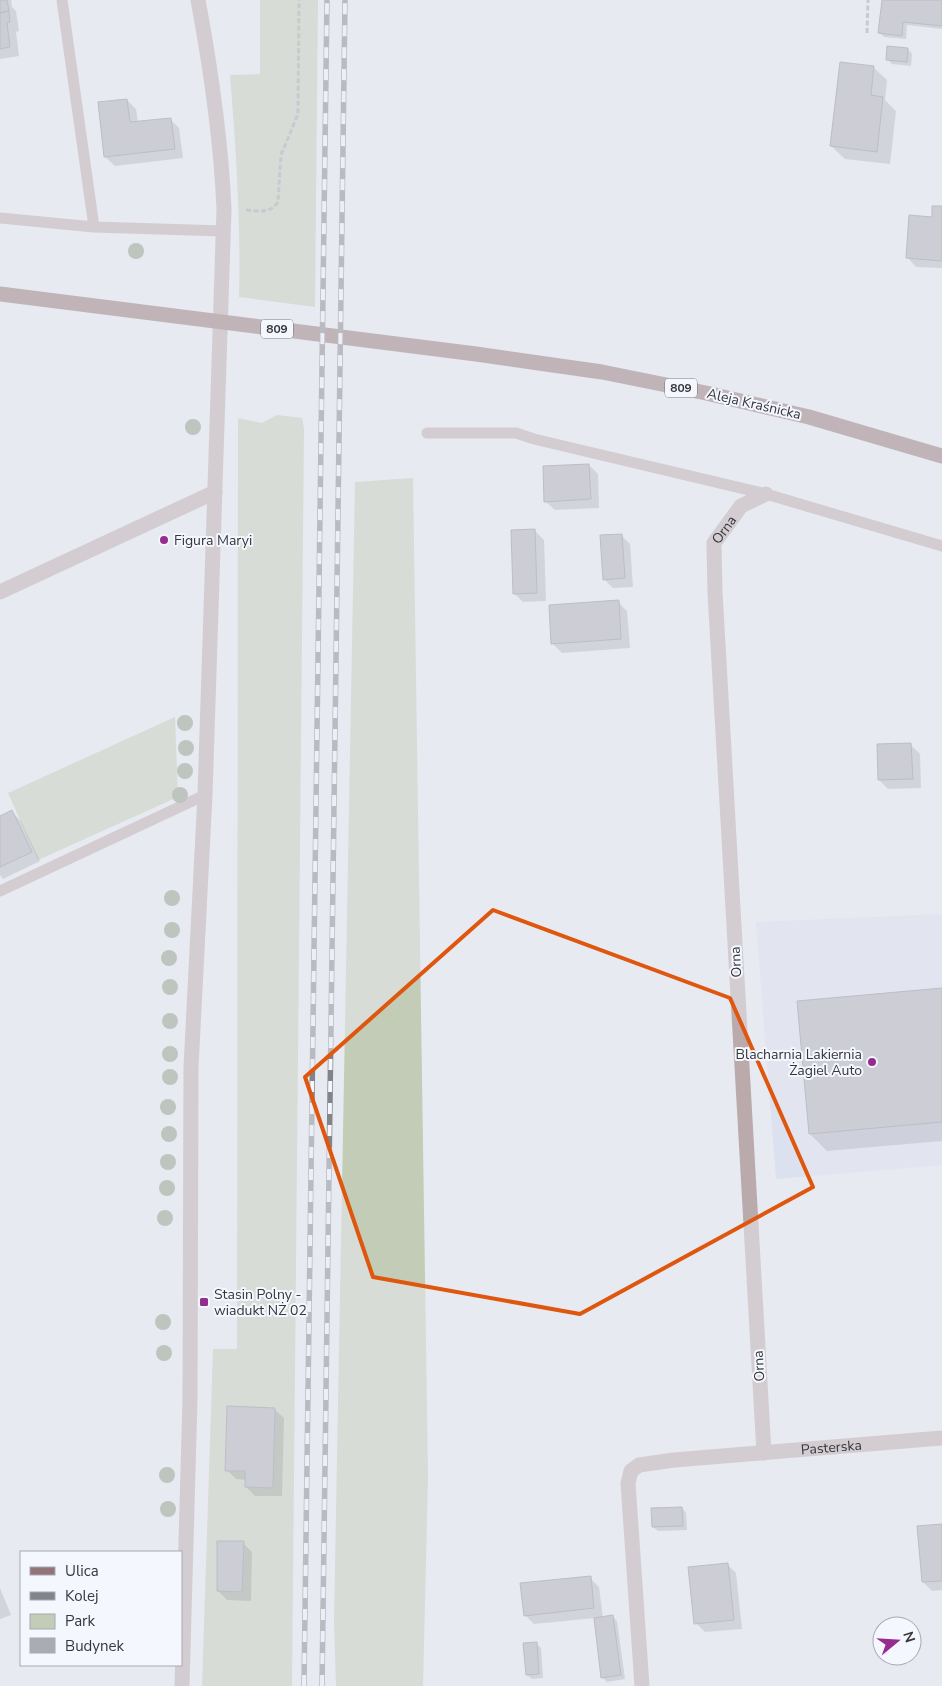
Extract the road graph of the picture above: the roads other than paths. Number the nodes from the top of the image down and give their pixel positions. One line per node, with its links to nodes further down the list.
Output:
1 (62, 0): 4 (lane)
2 (198, 0): 5 (street)
3 (0, 218): 4 (lane)
4 (94, 227): 5 (lane)
5 (224, 230): 9 (street)
6 (0, 294): 8 (main road, Aleja Kraśnicka / 809)
7 (427, 432): 10 (lane)
8 (942, 456)
9 (215, 492): 12 (street); 13 (street)
10 (766, 494): 11 (lane); 16 (street, Orna)
11 (942, 546)
12 (0, 592)
13 (205, 795): 14 (lane); 17 (street)
14 (0, 891)
15 (942, 1438): 16 (street, Pasterska)
16 (764, 1453): 18 (street, Pasterska)
17 (182, 1686)
18 (642, 1686)

